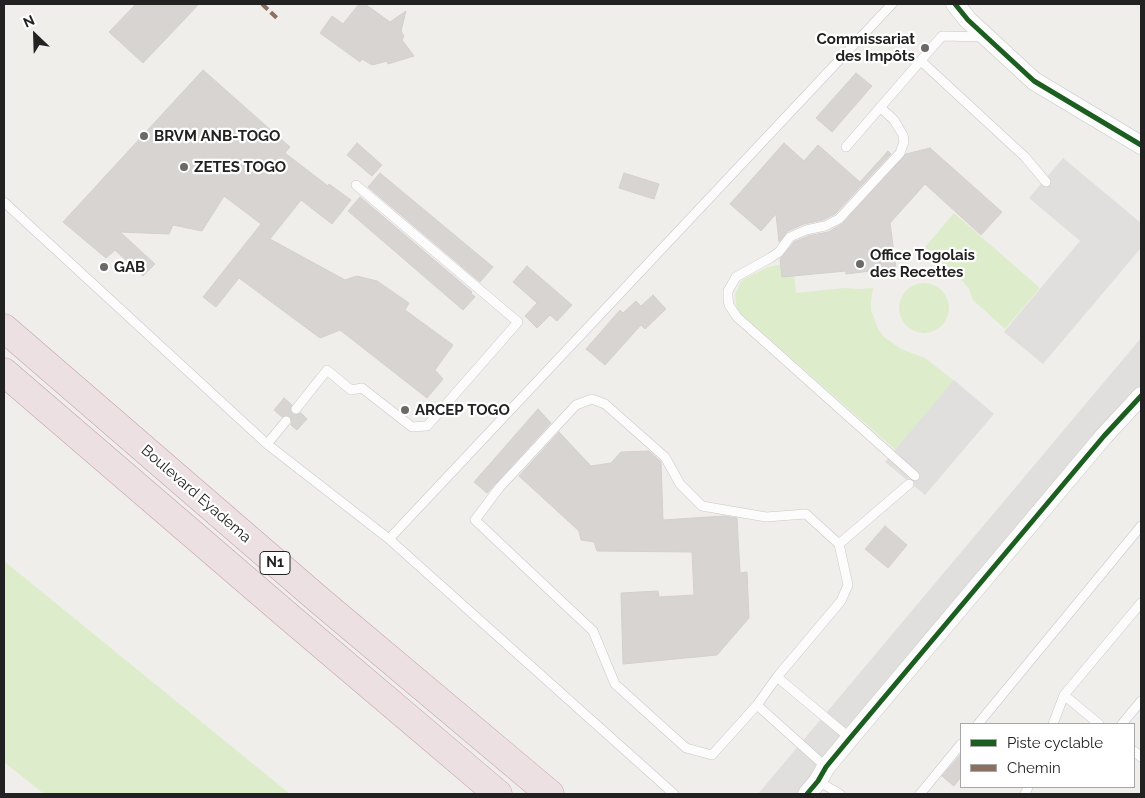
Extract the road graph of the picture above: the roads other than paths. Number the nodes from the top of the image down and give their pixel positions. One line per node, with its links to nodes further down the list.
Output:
1 (892, 4): 20 (lane)
2 (955, 4): 3 (street)
3 (986, 37): 4 (lane); 6 (street)
4 (920, 61): 5 (lane); 8 (lane)
5 (880, 107): 7 (lane); 17 (lane)
6 (1141, 145)
7 (846, 147)
8 (1046, 182)
9 (356, 185): 14 (lane)
10 (4, 202): 16 (lane)
11 (4, 328): 35 (highway, Boulevard Eyadema / N1)
12 (4, 372): 34 (highway, N1)
13 (1141, 396): 31 (street)
14 (296, 409)
15 (286, 421): 16 (lane)
16 (267, 444): 20 (lane)
17 (916, 476)
18 (909, 484): 21 (lane)
19 (1141, 526): 27 (lane)
20 (389, 539): 36 (lane)
21 (839, 544): 23 (lane); 26 (lane)
22 (1141, 603): 24 (lane)
23 (777, 677): 26 (lane); 31 (lane)
24 (1064, 695): 28 (lane); 29 (lane)
25 (1141, 701): 30 (lane)
26 (757, 705): 33 (lane)
27 (979, 723)
28 (1053, 723)
29 (1098, 723)
30 (1123, 723)
31 (850, 738): 33 (street)
32 (960, 745): 39 (lane)
33 (822, 774): 37 (street); 38 (lane)
34 (498, 794)
35 (550, 794)
36 (674, 794)
37 (807, 794)
38 (840, 794)
39 (920, 794)

